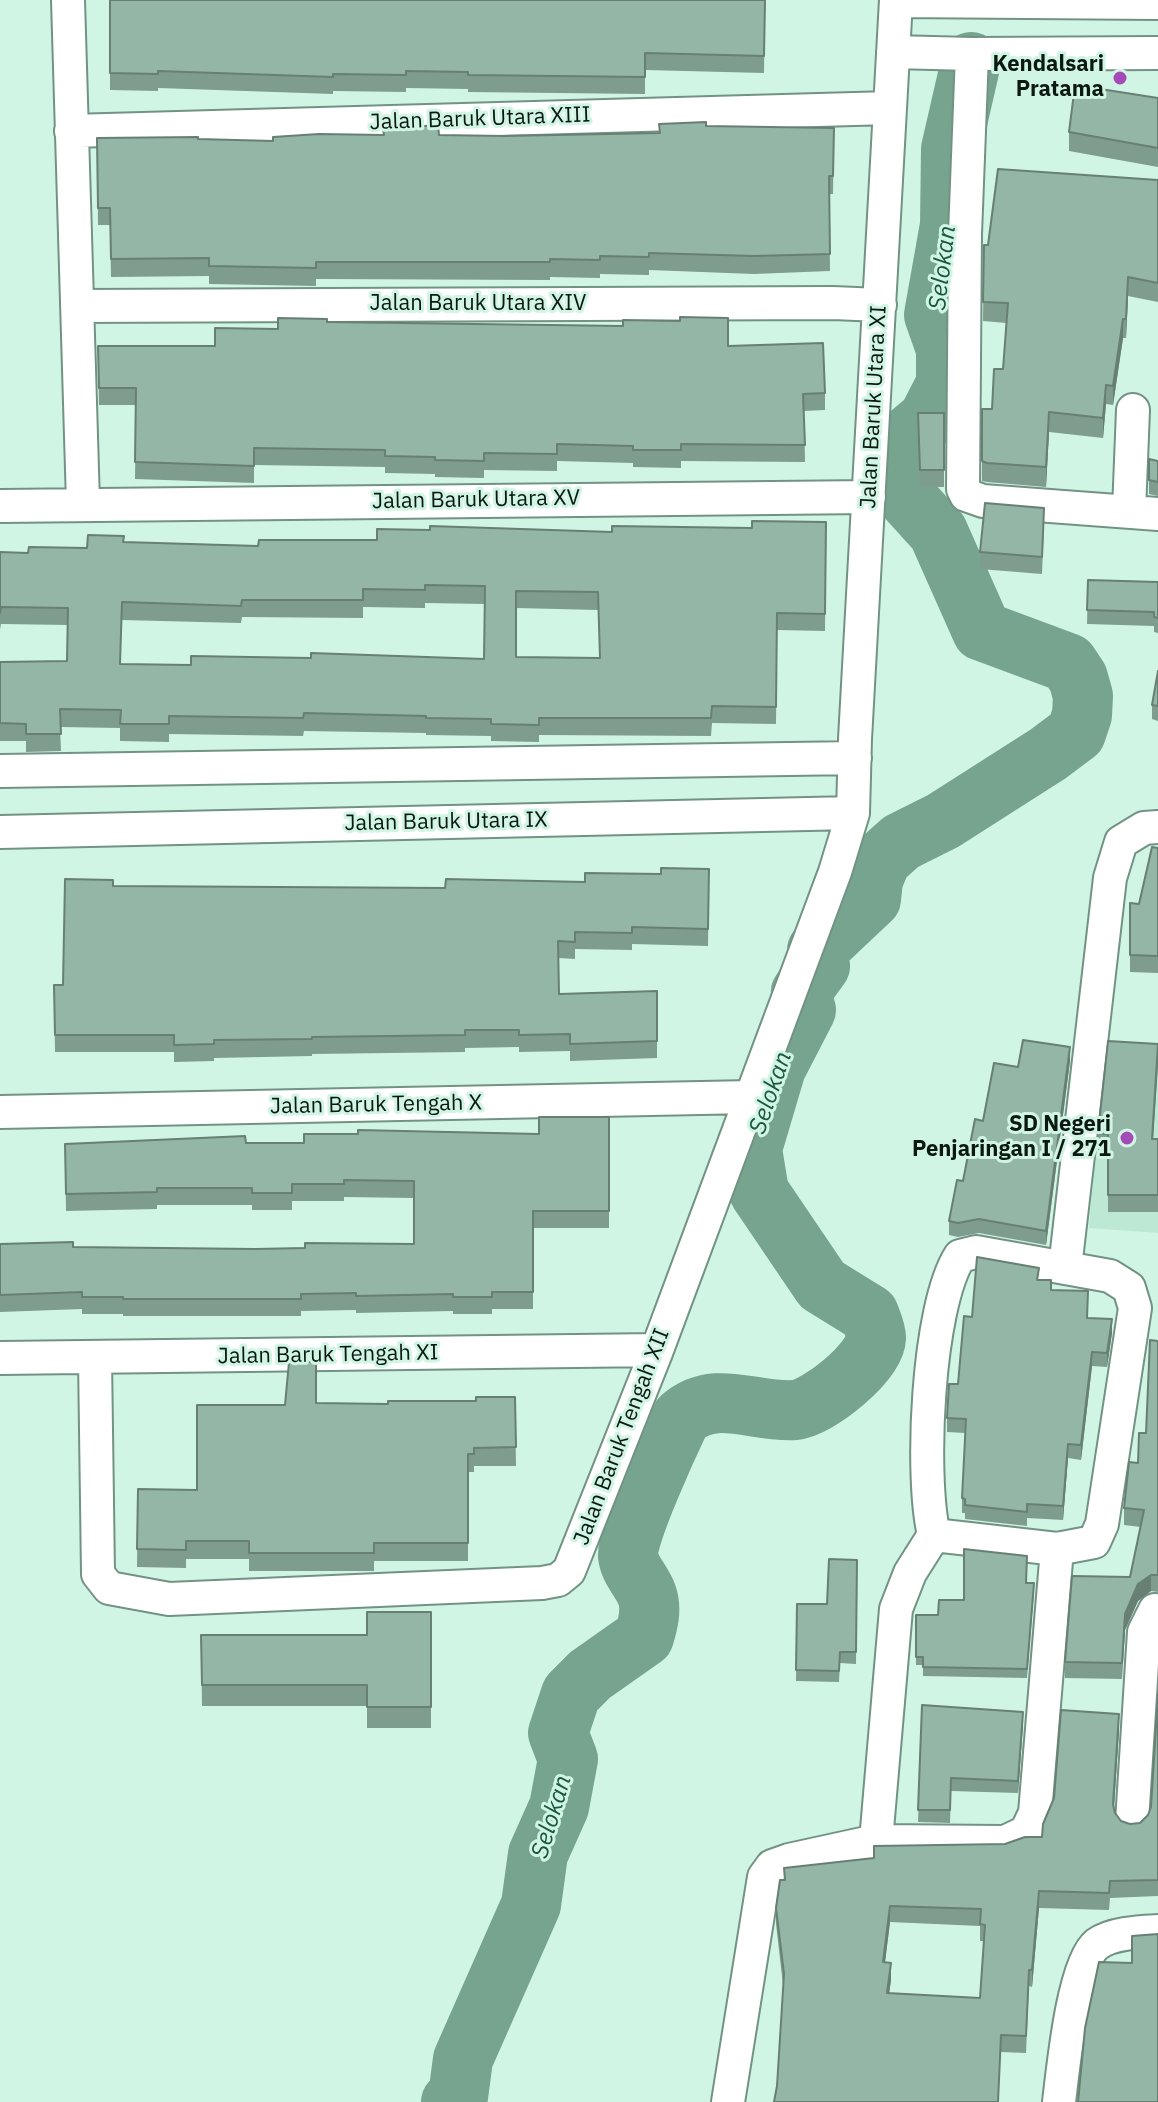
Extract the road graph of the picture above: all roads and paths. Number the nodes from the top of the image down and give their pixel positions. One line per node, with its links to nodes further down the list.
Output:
1 (68, 0): 8 (street)
2 (896, 1): 3 (street); 4 (street, Jalan Baruk Utara XI)
3 (1158, 3)
4 (893, 52): 6 (street); 7 (street, Jalan Baruk Utara XI)
5 (1158, 53): 6 (street)
6 (972, 54): 15 (street)
7 (890, 108): 8 (street, Jalan Baruk Utara XIII); 9 (street, Jalan Baruk Utara XI)
8 (71, 131): 10 (street)
9 (880, 305): 10 (street, Jalan Baruk Utara XIV); 12 (street, Jalan Baruk Utara XI)
10 (77, 306): 13 (street)
11 (1133, 410): 15 (street)
12 (869, 497): 13 (street, Jalan Baruk Utara XV); 16 (street, Jalan Baruk Utara XI)
13 (83, 503): 14 (street, Jalan Baruk Utara XV)
14 (0, 506)
15 (1143, 512)
16 (855, 758): 17 (street); 18 (street, Jalan Baruk Utara XI)
17 (0, 771)
18 (853, 813): 20 (street, Jalan Baruk Utara IX); 21 (street, Jalan Baruk Tengah XII)
19 (1158, 827): 23 (street)
20 (0, 832)
21 (751, 1097): 22 (street, Jalan Baruk Tengah X); 24 (street, Jalan Baruk Tengah XII)
22 (0, 1112)
23 (1065, 1268): 27 (street); 28 (street)
24 (657, 1350): 26 (street, Jalan Baruk Tengah XI); 26 (street, Jalan Baruk Tengah XII)
25 (0, 1358): 26 (street, Jalan Baruk Tengah XI)
26 (95, 1358)
27 (934, 1535): 28 (street); 31 (street)
28 (1057, 1549): 31 (street)
29 (1158, 1611): 30 (street)
30 (1132, 1822)
31 (876, 1841): 33 (street)
32 (1158, 1931): 34 (street)
33 (728, 2102)
34 (1059, 2102)

